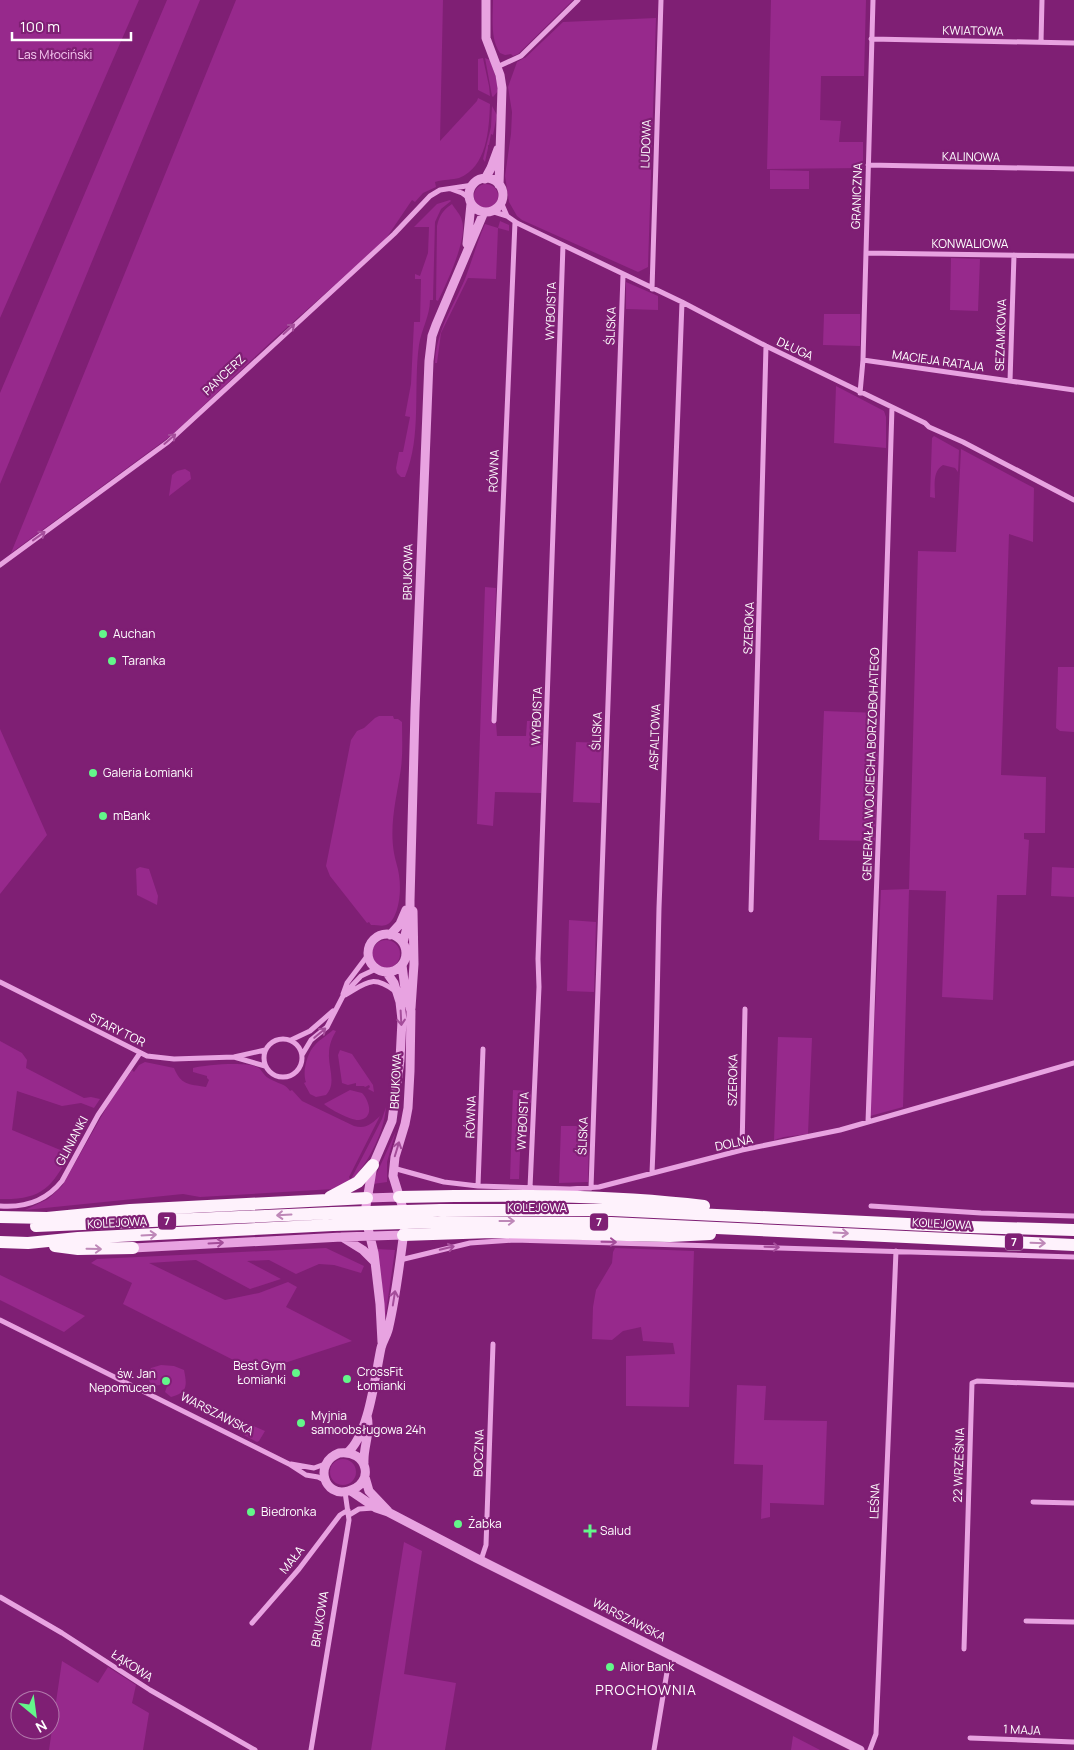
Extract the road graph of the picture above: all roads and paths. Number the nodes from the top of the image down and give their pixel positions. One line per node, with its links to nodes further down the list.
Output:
1 (486, 0): 9 (street)
2 (578, 0): 9 (street)
3 (661, 0): 28 (street, LUDOWA)
4 (873, 0): 6 (street, GRANICZNA)
5 (1042, 0): 7 (street)
6 (871, 39): 7 (street, KWIATOWA); 11 (street, GRANICZNA)
7 (1041, 42): 8 (street, KWIATOWA)
8 (1074, 43)
9 (497, 67): 10 (street)
10 (500, 143): 13 (street); 15 (street)
11 (868, 165): 12 (street, KALINOWA); 24 (street, GRANICZNA)
12 (1074, 168)
13 (485, 179): 14 (street); 15 (street)
14 (473, 185): 16 (street, PANCERZ); 17 (street)
15 (499, 185): 18 (street)
16 (450, 189): 17 (street); 37 (street, PANCERZ, one-way to 16)
17 (470, 201): 19 (street); 23 (street, BRUKOWA)
18 (501, 202): 19 (street); 20 (street, DŁUGA)
19 (487, 212): 20 (street, DŁUGA); 23 (street, BRUKOWA)
20 (507, 216): 21 (street, DŁUGA)
21 (515, 222): 22 (street, DŁUGA); 38 (street, RÓWNA)
22 (563, 245): 27 (street, DŁUGA); 67 (street, WYBOISTA)
23 (466, 251): 39 (street, BRUKOWA)
24 (866, 253): 25 (street, KONWALIOWA); 31 (street, GRANICZNA)
25 (1014, 254): 26 (street, KONWALIOWA); 32 (street, SEZAMKOWA)
26 (1074, 256)
27 (622, 275): 28 (street, DŁUGA); 68 (street, ŚLISKA)
28 (652, 289): 29 (street, DŁUGA)
29 (682, 302): 30 (street, DŁUGA); 65 (street, ASFALTOWA)
30 (766, 346): 34 (street, DŁUGA); 40 (street, SZEROKA)
31 (863, 360): 32 (street, MACIEJA RATAJA); 34 (street, GRANICZNA)
32 (1010, 381): 33 (street, SEZAMKOWA)
33 (1074, 390)
34 (860, 393): 35 (street, DŁUGA)
35 (892, 407): 36 (street, DŁUGA); 61 (street, GENERAŁA WOJCIECHA BORZOBOHATEGO)
36 (1074, 500)
37 (0, 565)
38 (494, 721)
39 (410, 900): 41 (street, BRUKOWA); 42 (street, BRUKOWA); 52 (street)
40 (751, 910)
41 (390, 935): 42 (street); 43 (street)
42 (402, 943): 44 (street)
43 (368, 956): 45 (street); 49 (street)
44 (402, 965): 46 (street); 52 (street, BRUKOWA)
45 (376, 969): 46 (street); 49 (street)
46 (387, 972): 48 (street, BRUKOWA)
47 (0, 982): 56 (street, STARY TOR)
48 (397, 992): 49 (street); 63 (street, BRUKOWA, one-way to 63)
49 (342, 997): 50 (street)
50 (336, 1009): 53 (street); 57 (street, one-way to 50)
51 (745, 1009): 62 (street, SZEROKA)
52 (411, 1011): 64 (street, BRUKOWA, one-way to 52)
53 (291, 1040): 55 (street); 57 (street)
54 (483, 1049): 66 (street, RÓWNA)
55 (265, 1050): 58 (street, STARY TOR); 60 (street)
56 (140, 1052): 58 (street, STARY TOR); 72 (street, GLINIANKI)
57 (302, 1055): 60 (street)
58 (234, 1057): 60 (street, STARY TOR)
59 (1074, 1063): 61 (street, DOLNA)
60 (265, 1066)
61 (868, 1122): 62 (street, DOLNA)
62 (742, 1150): 65 (street, DOLNA)
63 (373, 1166): 70 (street, BRUKOWA); 71 (highway)
64 (393, 1168): 66 (street, DOLNA); 69 (street, BRUKOWA)
65 (652, 1173): 68 (street, DOLNA)
66 (478, 1186): 67 (street, DOLNA)
67 (530, 1188): 68 (street, DOLNA)
68 (591, 1188)
69 (399, 1197): 70 (street); 75 (highway); 83 (street, BRUKOWA)
70 (367, 1198): 71 (highway); 82 (street, BRUKOWA)
71 (325, 1200): 77 (highway)
72 (0, 1206)
73 (871, 1206): 76 (street, KOLEJOWA)
74 (441, 1216): 75 (highway, KOLEJOWA / 7); 78 (highway, KOLEJOWA / 7, bridge); 80 (highway, KOLEJOWA / 7, one-way to 80)
75 (746, 1216): 81 (highway, KOLEJOWA / 7)
76 (1074, 1216)
77 (0, 1218)
78 (333, 1219): 79 (highway, KOLEJOWA / 7, one-way to 79); 86 (highway, KOLEJOWA / 7, one-way to 78)
79 (0, 1226)
80 (757, 1229): 83 (highway); 87 (highway, KOLEJOWA / 7, one-way to 87)
81 (1074, 1230)
82 (370, 1235): 83 (street); 84 (street); 92 (street)
83 (403, 1235): 91 (street)
84 (342, 1236): 88 (street, one-way to 84); 92 (street)
85 (0, 1242): 86 (highway, KOLEJOWA / 7)
86 (28, 1243): 88 (highway, one-way to 88)
87 (1074, 1245)
88 (133, 1248)
89 (896, 1251): 90 (street); 91 (street, one-way to 89); 123 (street, LEŚNA)
90 (1074, 1257)
91 (400, 1260): 94 (street, one-way to 91)
92 (374, 1261): 94 (street)
93 (0, 1320): 100 (street, WARSZAWSKA)
94 (382, 1344): 97 (street)
95 (493, 1344): 110 (street, BOCZNA)
96 (1074, 1385): 115 (street, 22 WRZEŚNIA)
97 (367, 1416): 98 (street); 99 (street)
98 (347, 1453): 99 (street); 101 (street)
99 (364, 1463): 102 (street)
100 (288, 1464): 101 (street, WARSZAWSKA); 103 (street, WARSZAWSKA)
101 (325, 1464): 103 (street)
102 (365, 1477): 104 (street); 108 (street, WARSZAWSKA)
103 (326, 1481): 104 (street)
104 (348, 1491): 107 (street, WARSZAWSKA); 109 (street, BRUKOWA)
105 (1033, 1502): 106 (street)
106 (1074, 1503)
107 (376, 1508): 108 (street, WARSZAWSKA); 109 (street, WARSZAWSKA)
108 (388, 1511): 110 (street, WARSZAWSKA)
109 (348, 1513): 114 (street, MAŁA); 120 (street, BRUKOWA)
110 (481, 1560): 116 (street, WARSZAWSKA)
111 (0, 1597): 119 (street, ŁĄKOWA)
112 (1026, 1621): 113 (street)
113 (1074, 1622)
114 (252, 1623)
115 (964, 1649)
116 (673, 1656): 121 (street); 122 (street, WARSZAWSKA)
117 (970, 1738): 118 (street, 1 MAJA)
118 (1074, 1742)
119 (255, 1750)
120 (311, 1750)
121 (654, 1750)
122 (860, 1750)
123 (870, 1750)

